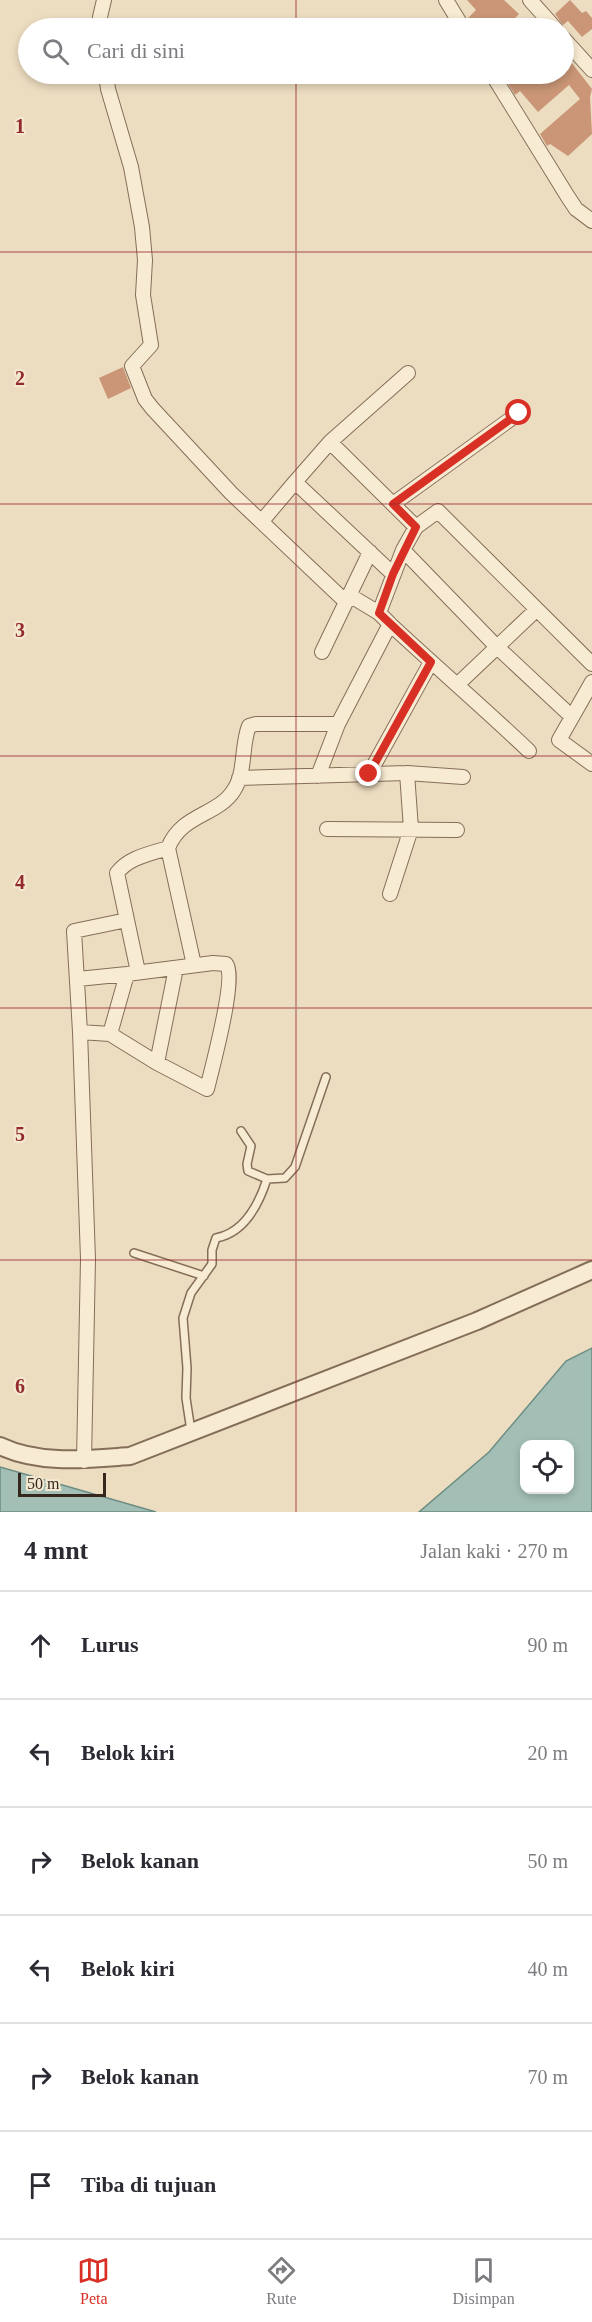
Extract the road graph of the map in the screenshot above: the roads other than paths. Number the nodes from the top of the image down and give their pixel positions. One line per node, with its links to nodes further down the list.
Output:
1 (104, 0): 4 (street)
2 (446, 0): 5 (street)
3 (530, 0): 6 (street)
4 (100, 18)
5 (457, 18)
6 (546, 18)
7 (574, 48): 8 (street)
8 (589, 61)
9 (107, 84): 17 (street)
10 (498, 84): 11 (street)
11 (592, 221)
12 (408, 373): 14 (street)
13 (519, 413): 16 (street)
14 (330, 442): 15 (street); 16 (street)
15 (295, 482): 17 (street); 20 (street)
16 (393, 504): 18 (street)
17 (262, 521): 22 (street)
18 (416, 527): 19 (street); 23 (street)
19 (403, 550): 21 (street); 26 (street)
20 (370, 552): 21 (street); 22 (street)
21 (393, 574): 24 (street)
22 (347, 598): 24 (street); 27 (street)
23 (536, 610): 26 (street); 29 (street)
24 (379, 613): 25 (street)
25 (390, 624): 28 (street); 34 (street)
26 (496, 646): 31 (street); 33 (street)
27 (322, 652)
28 (431, 662): 31 (street); 38 (street)
29 (592, 664)
30 (592, 682): 32 (street)
31 (458, 684): 35 (street)
32 (588, 698): 33 (street)
33 (571, 716): 36 (street)
34 (338, 724): 39 (street); 41 (street)
35 (529, 751)
36 (592, 764)
37 (407, 773): 38 (street); 40 (street); 43 (street)
38 (369, 774): 39 (street)
39 (318, 776): 41 (street)
40 (463, 777)
41 (239, 778): 45 (street)
42 (327, 829): 43 (street)
43 (411, 829): 44 (street); 46 (street)
44 (457, 830)
45 (168, 848): 47 (street); 48 (street)
46 (390, 894)
47 (127, 920): 50 (street); 51 (street)
48 (194, 965): 49 (street); 54 (street)
49 (176, 968): 50 (street); 54 (street)
50 (133, 973): 51 (street); 53 (street)
51 (78, 979): 52 (street)
52 (80, 1032): 53 (street); 63 (street)
53 (110, 1034): 54 (street)
54 (157, 1063)
55 (326, 1077): 57 (lane)
56 (241, 1131): 57 (lane)
57 (267, 1179): 60 (lane)
58 (134, 1253): 60 (lane)
59 (592, 1270): 61 (street)
60 (204, 1276): 61 (lane)
61 (191, 1434): 63 (street)
62 (0, 1446): 63 (street)
63 (84, 1461)

